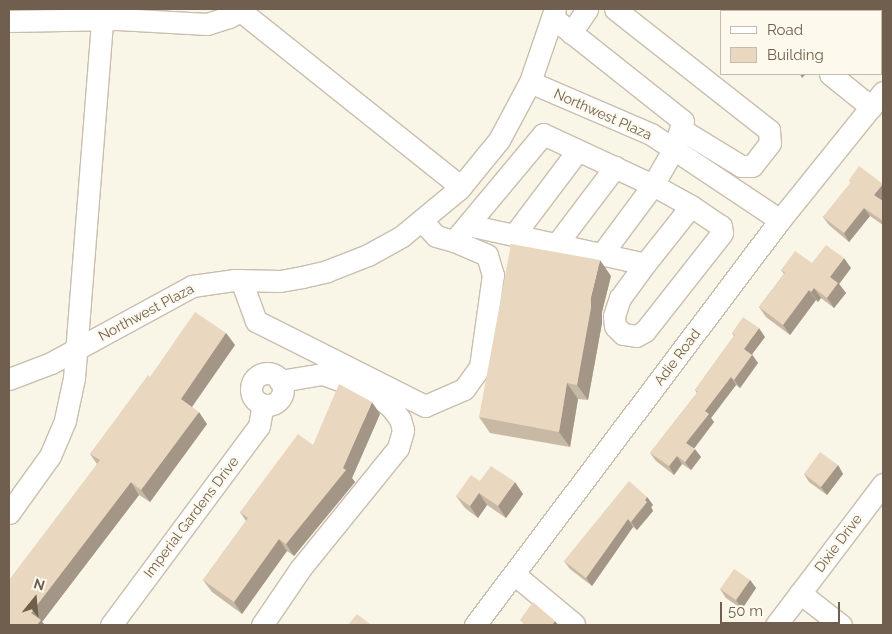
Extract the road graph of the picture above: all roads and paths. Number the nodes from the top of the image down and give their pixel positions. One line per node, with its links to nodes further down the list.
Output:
1 (587, 9): 7 (street)
2 (615, 9): 11 (street)
3 (243, 10): 5 (street); 15 (street)
4 (553, 13): 7 (street); 9 (street)
5 (96, 16): 6 (street); 26 (street, Northwest Plaza)
6 (9, 21)
7 (571, 33): 11 (street)
8 (832, 75): 10 (street)
9 (530, 82): 11 (street, Northwest Plaza); 15 (street, Northwest Plaza)
10 (877, 100): 17 (street, Adie Road)
11 (678, 139): 14 (street); 17 (street, Northwest Plaza)
12 (578, 150): 13 (street); 19 (street); 20 (street)
13 (615, 167): 14 (street); 22 (street)
14 (653, 185): 16 (street); 23 (street)
15 (461, 187): 18 (street, Northwest Plaza)
16 (692, 206): 24 (street); 24 (street)
17 (780, 220): 30 (street, Adie Road)
18 (422, 222): 21 (street); 25 (street, Northwest Plaza)
19 (468, 225): 20 (street); 21 (street)
20 (514, 235): 22 (street)
21 (454, 241): 25 (street)
22 (556, 245): 23 (street)
23 (601, 255): 24 (street)
24 (645, 264)
25 (241, 280): 26 (street, Northwest Plaza)
26 (76, 350): 27 (street, Northwest Plaza); 29 (street, Northwest Plaza)
27 (9, 379)
28 (883, 484): 31 (street, Dixie Drive)
29 (9, 513)
30 (514, 574): 32 (street); 35 (street, Adie Road)
31 (800, 593): 36 (street, Dixie Drive); 37 (street)
32 (574, 624)
33 (111, 625): 34 (street, Imperial Gardens Drive)
34 (262, 625)
35 (475, 625)
36 (776, 625)
37 (841, 625)

